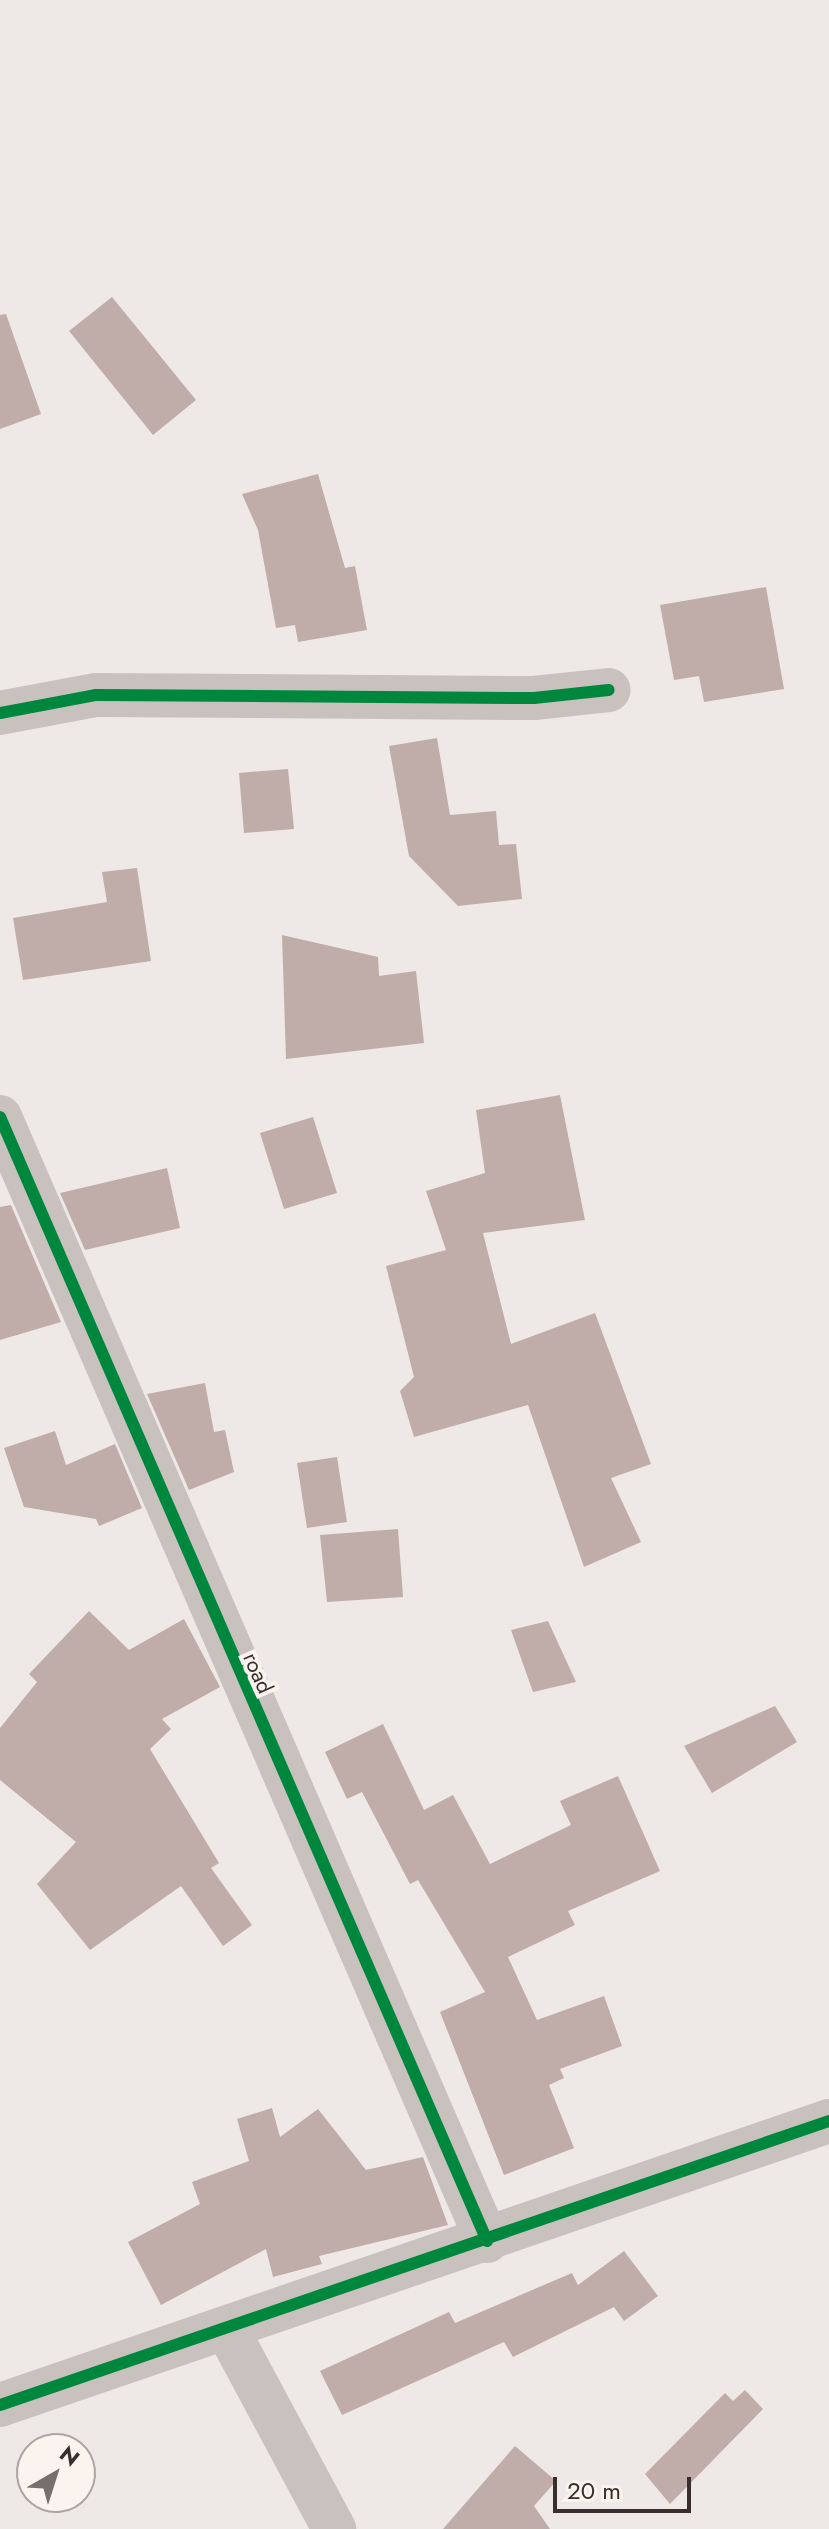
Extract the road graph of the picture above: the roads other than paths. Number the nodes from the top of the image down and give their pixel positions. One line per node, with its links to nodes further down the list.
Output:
1 (609, 690): 2 (street)
2 (0, 713)
3 (0, 1117): 5 (street, road)
4 (829, 2121): 5 (street)
5 (487, 2241): 6 (street)
6 (228, 2331): 7 (street); 8 (street)
7 (0, 2405)
8 (334, 2529)

